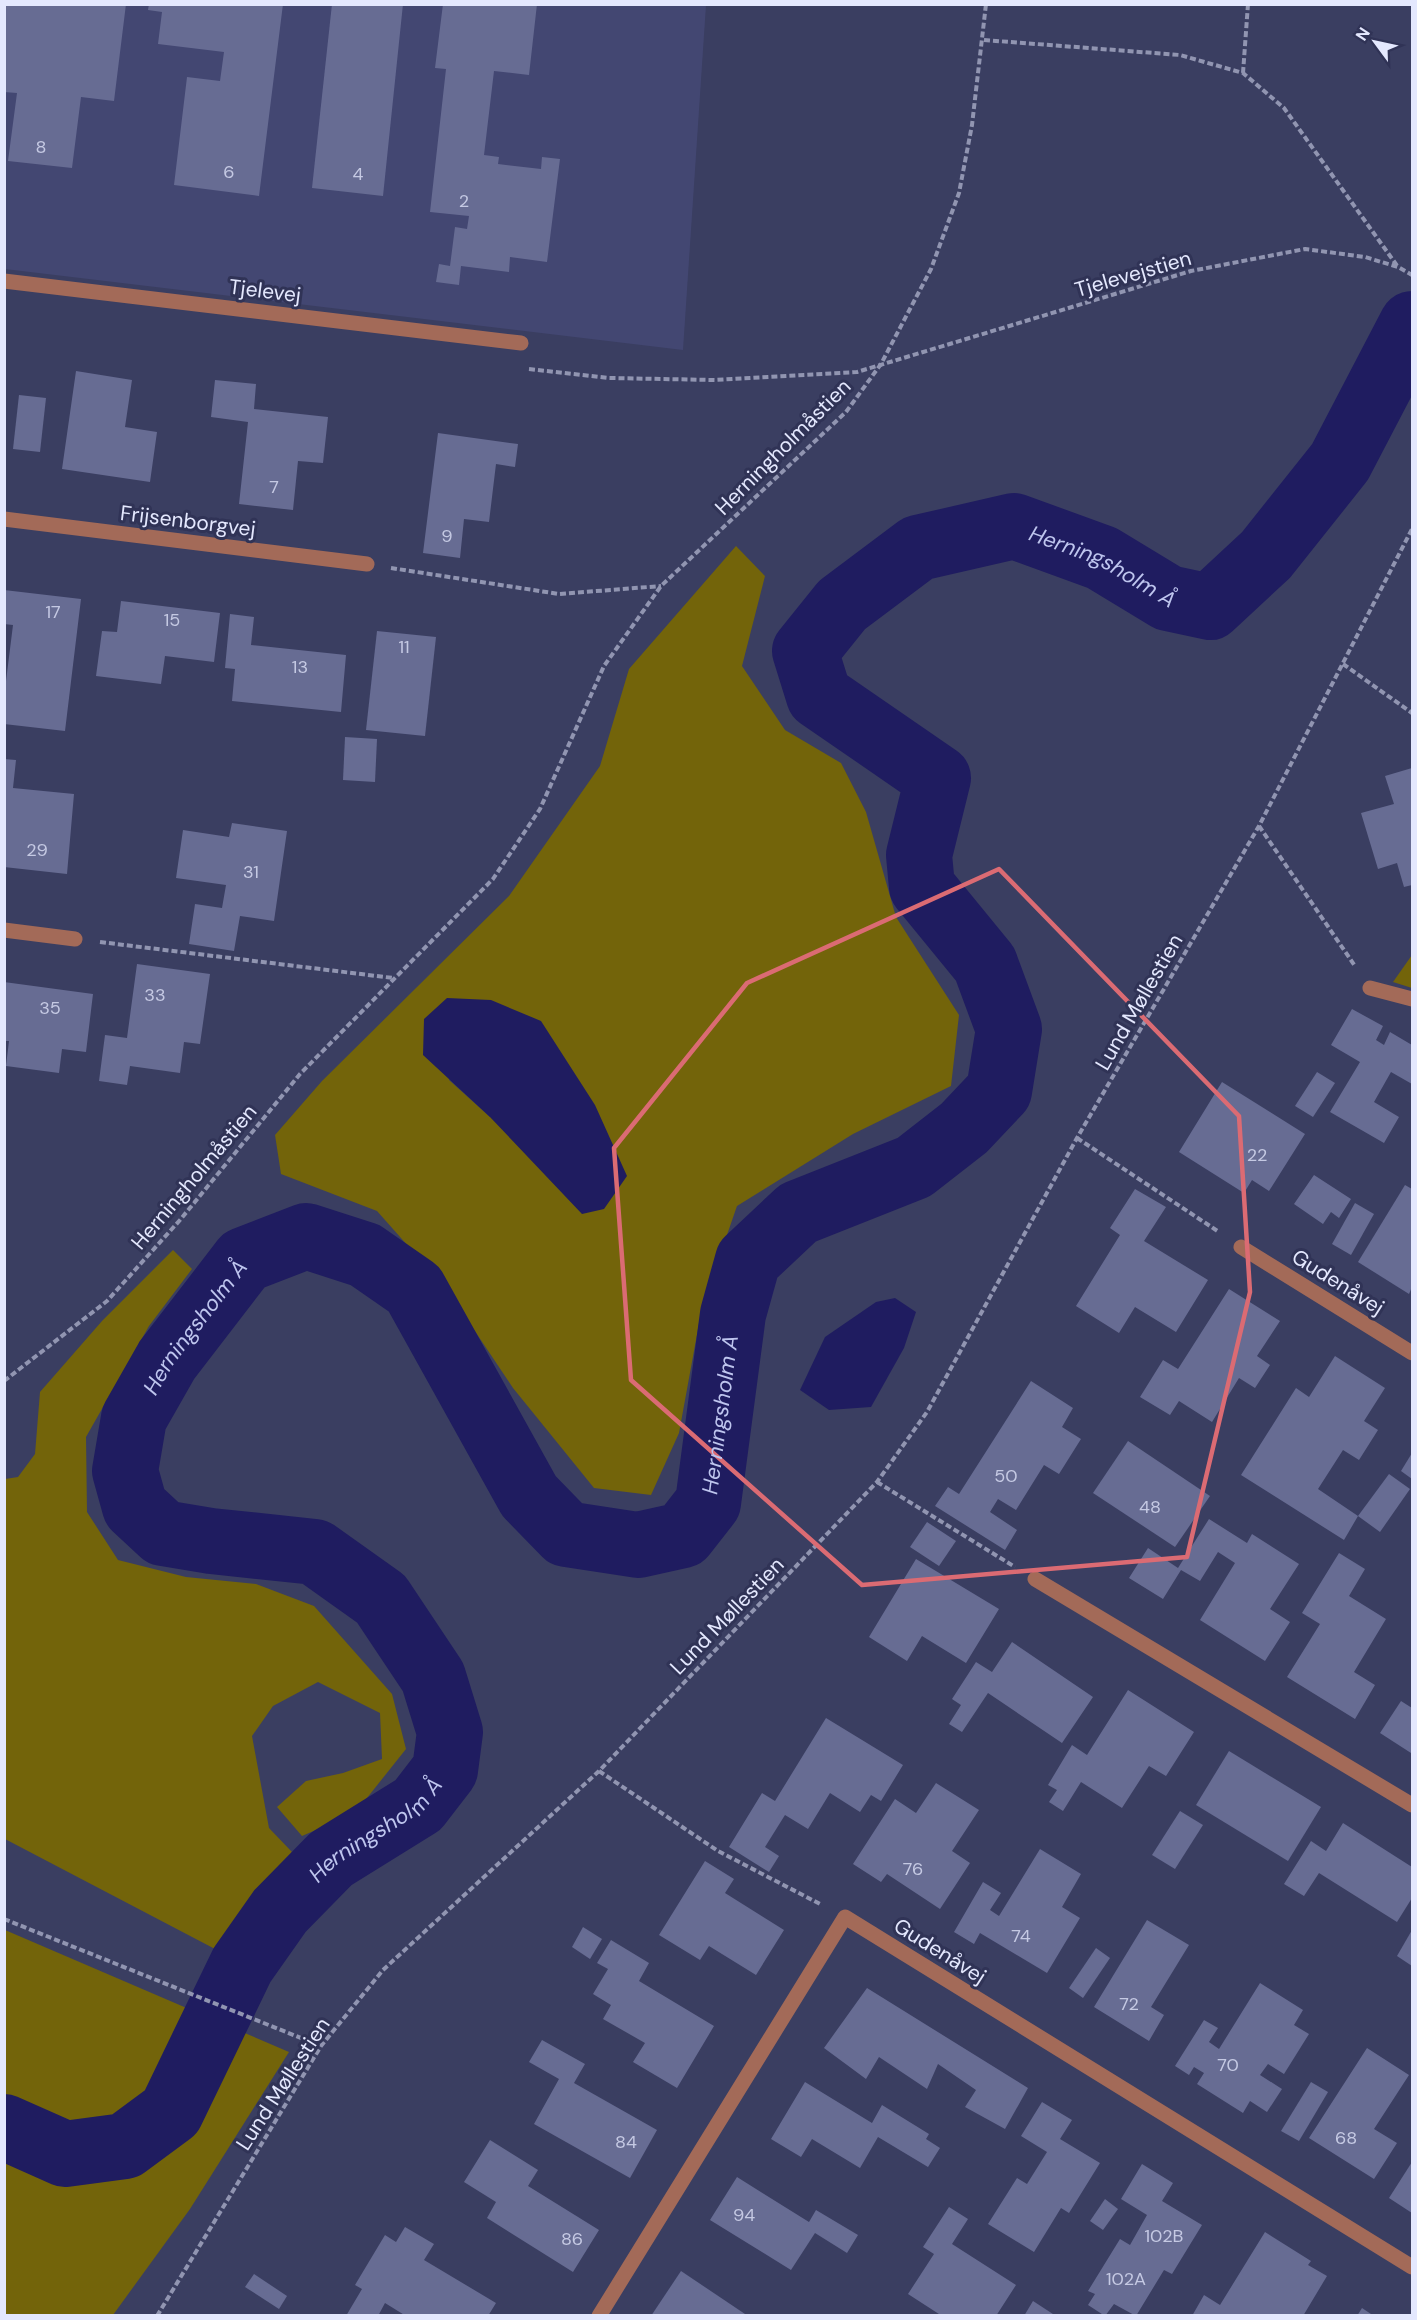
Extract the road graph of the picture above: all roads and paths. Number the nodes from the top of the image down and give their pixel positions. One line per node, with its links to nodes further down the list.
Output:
1 (986, 4): 3 (path, Herningholmåstien)
2 (1248, 4): 4 (path)
3 (984, 40): 4 (path, Tjelevejstien); 9 (path, Herningholmåstien)
4 (1243, 73): 5 (path, Tjelevejstien)
5 (1398, 267): 6 (path, Tjelevejstien); 9 (path, Tjelevejstien)
6 (1413, 275)
7 (4, 281): 8 (street, Tjelevej)
8 (520, 343)
9 (881, 364): 13 (path, Herningholmåstien)
10 (4, 519): 12 (street, Frijsenborgvej)
11 (1413, 529): 14 (path, Lund Møllestien)
12 (367, 564): 13 (path)
13 (661, 586): 19 (path, Herningholmåstien)
14 (1343, 664): 15 (path); 16 (path, Lund Møllestien)
15 (1413, 713)
16 (1259, 826): 20 (path); 22 (path, Lund Møllestien)
17 (4, 930): 18 (street)
18 (75, 939): 19 (path)
19 (394, 978): 25 (path, Herningholmåstien)
20 (1370, 988): 21 (street)
21 (1413, 999)
22 (1077, 1138): 23 (path); 26 (path, Lund Møllestien)
23 (1241, 1247): 24 (street, Gudenåvej)
24 (1413, 1353)
25 (4, 1381)
26 (878, 1482): 27 (path); 28 (path, Lund Møllestien)
27 (1035, 1579): 29 (street)
28 (599, 1771): 30 (path); 32 (path, Lund Møllestien)
29 (1413, 1805)
30 (845, 1917): 33 (street, Gudenåvej); 35 (street)
31 (4, 1919): 32 (path)
32 (321, 2046): 34 (path, Lund Møllestien)
33 (1413, 2267)
34 (157, 2316)
35 (599, 2316)

